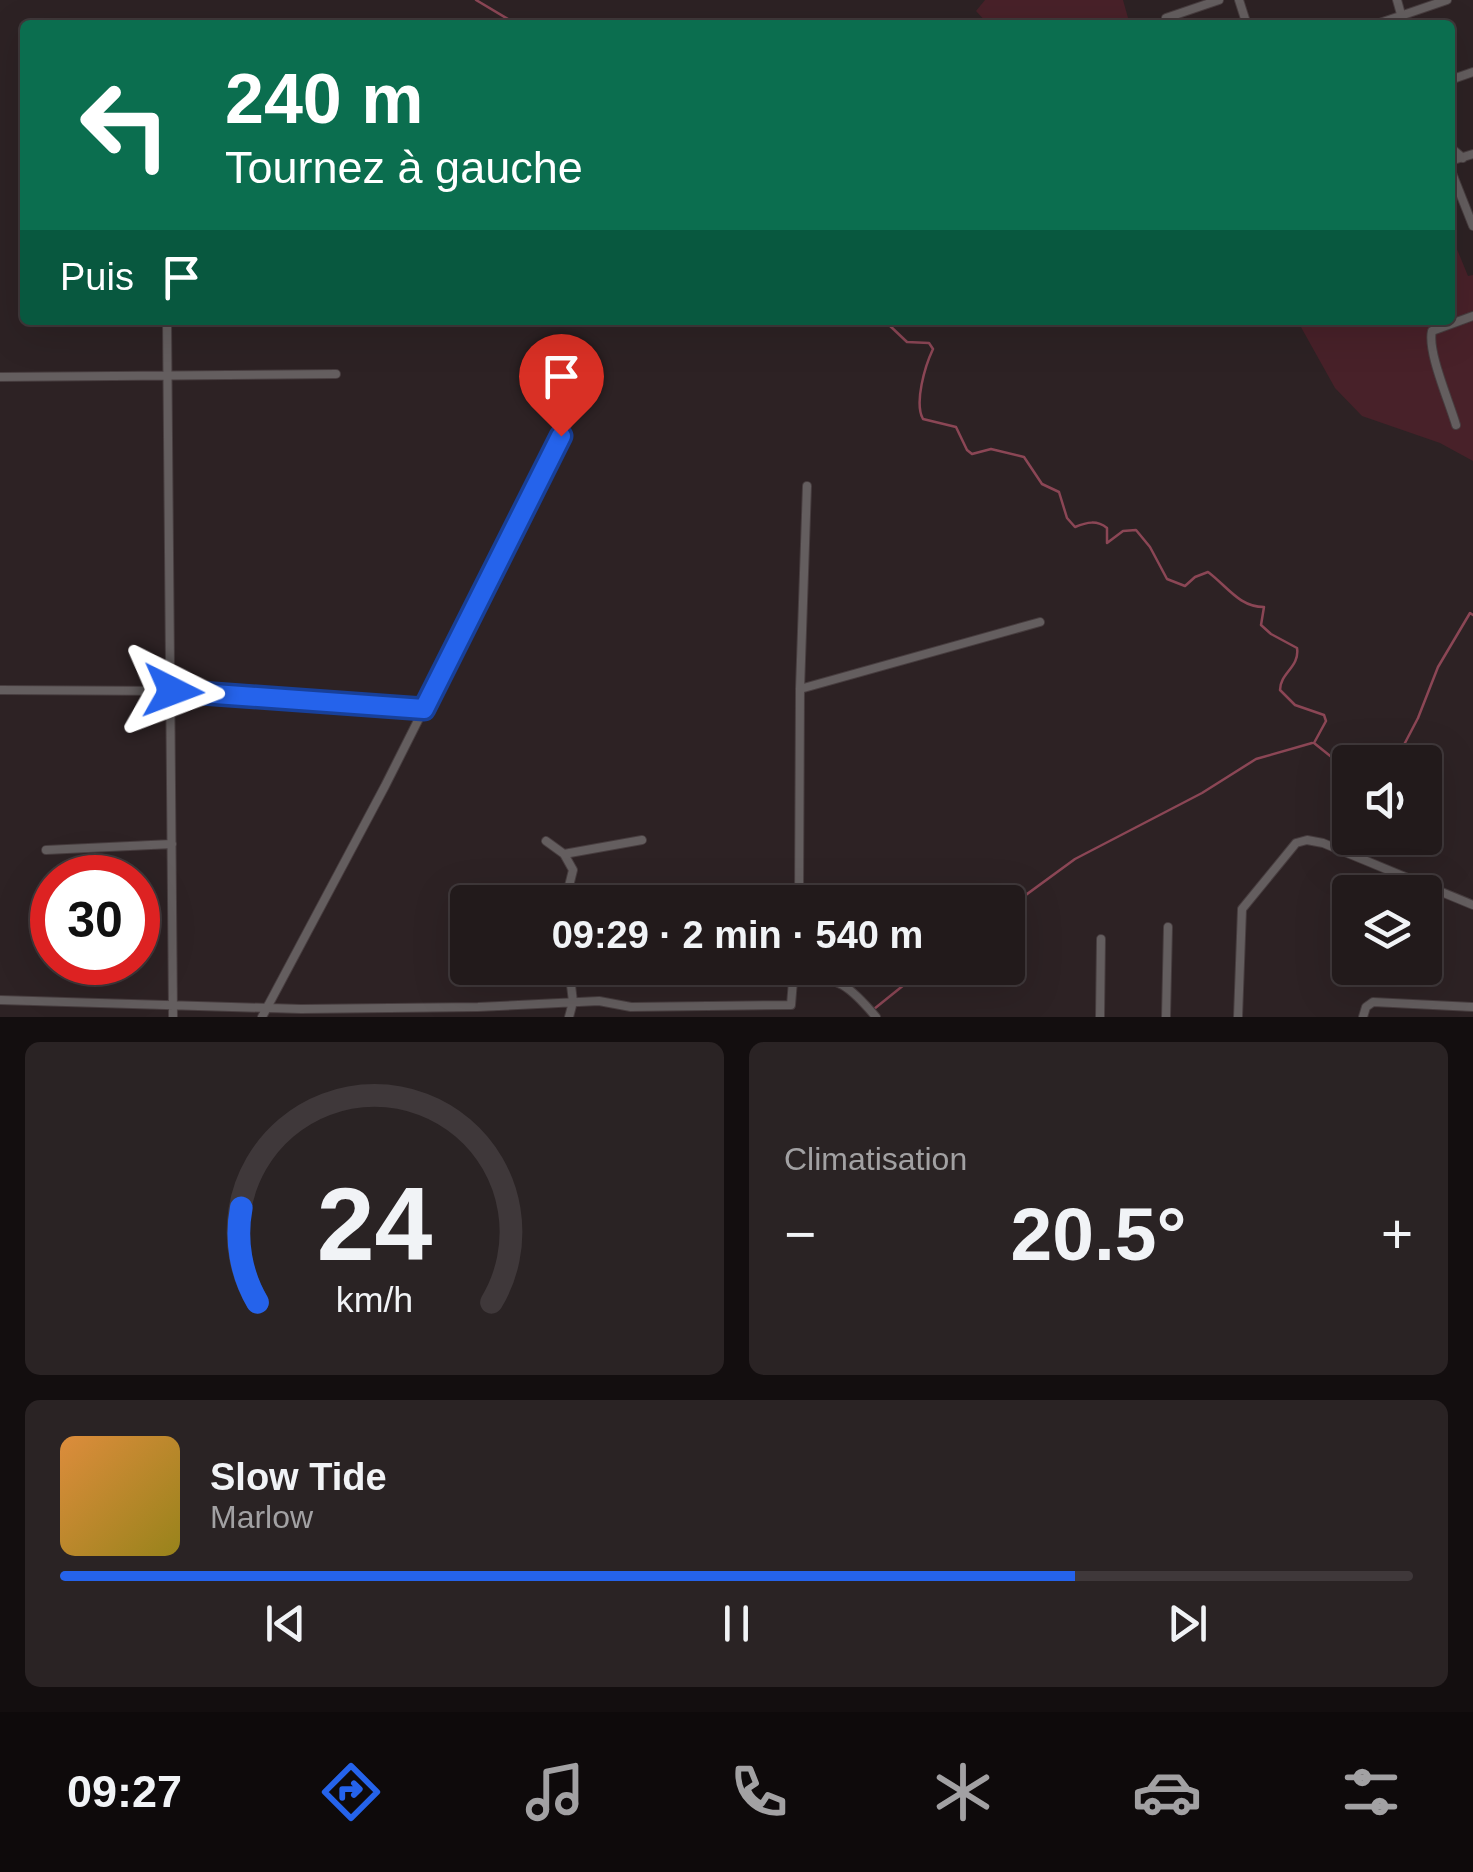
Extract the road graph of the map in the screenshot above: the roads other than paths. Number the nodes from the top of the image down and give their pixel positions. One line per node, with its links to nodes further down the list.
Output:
1 (1219, 0): 4 (street)
2 (1397, 0): 5 (street)
3 (1448, 0): 5 (street)
4 (1166, 18)
5 (1403, 20)
6 (1455, 152): 8 (street)
7 (1473, 154): 8 (street)
8 (1462, 158): 9 (street)
9 (1455, 162)
10 (1455, 177): 11 (street)
11 (1473, 226)
12 (168, 325): 15 (street)
13 (1448, 325): 18 (street)
14 (336, 374): 15 (street)
15 (168, 375): 16 (street); 23 (street)
16 (0, 377)
17 (578, 402): 24 (street)
18 (1456, 425)
19 (808, 486): 21 (street)
20 (1040, 622): 21 (street)
21 (800, 689): 31 (street)
22 (0, 690): 23 (street)
23 (173, 691): 24 (street); 27 (street)
24 (424, 709): 43 (street)
25 (642, 840): 29 (street)
26 (546, 841): 29 (street)
27 (172, 844): 28 (street); 40 (street)
28 (46, 850)
29 (564, 854): 30 (street)
30 (569, 885)
31 (799, 885)
32 (1473, 906): 54 (street)
33 (1168, 927): 53 (street)
34 (1102, 939): 52 (street)
35 (571, 985): 39 (street)
36 (793, 985): 42 (street)
37 (844, 985): 51 (street)
38 (0, 1000): 40 (street)
39 (573, 1002): 41 (street); 45 (street); 49 (street)
40 (173, 1006): 43 (street); 46 (street)
41 (486, 1006): 43 (street); 48 (street)
42 (721, 1006): 45 (street); 50 (street)
43 (267, 1007): 47 (street)
44 (1473, 1008): 55 (street)
45 (649, 1012)
46 (173, 1017)
47 (262, 1017)
48 (486, 1017)
49 (569, 1017)
50 (720, 1017)
51 (876, 1017)
52 (1100, 1017)
53 (1166, 1017)
54 (1238, 1017)
55 (1362, 1017)

